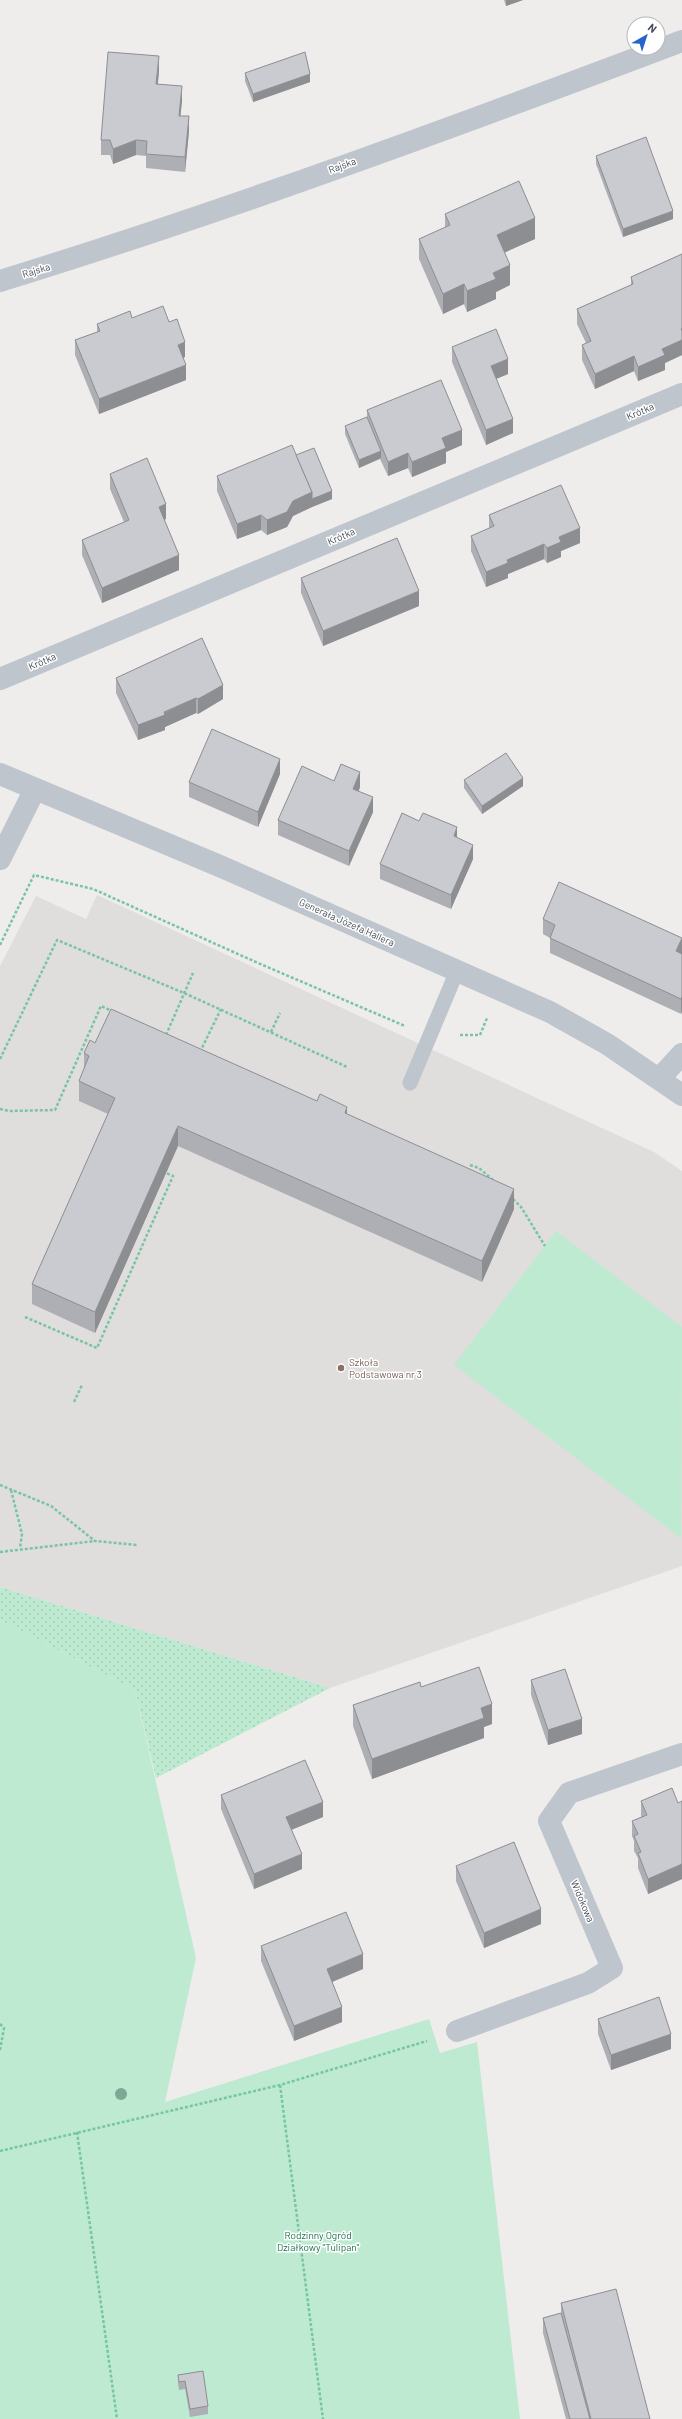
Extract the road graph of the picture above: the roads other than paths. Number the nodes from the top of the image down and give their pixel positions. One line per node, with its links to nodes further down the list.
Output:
1 (682, 41): 2 (street, Rajska)
2 (0, 281)
3 (682, 394): 4 (street, Krótka)
4 (0, 679)
5 (0, 774): 6 (street, Generała Józefa Hallera)
6 (35, 789): 7 (street); 8 (street, Generała Józefa Hallera)
7 (0, 859)
8 (457, 971): 10 (street, Generała Józefa Hallera); 11 (lane)
9 (682, 1054): 10 (street)
10 (660, 1078): 12 (street, Generała Józefa Hallera)
11 (410, 1083)
12 (682, 1095)
13 (682, 1754): 14 (street, Widokowa)
14 (457, 2031)

